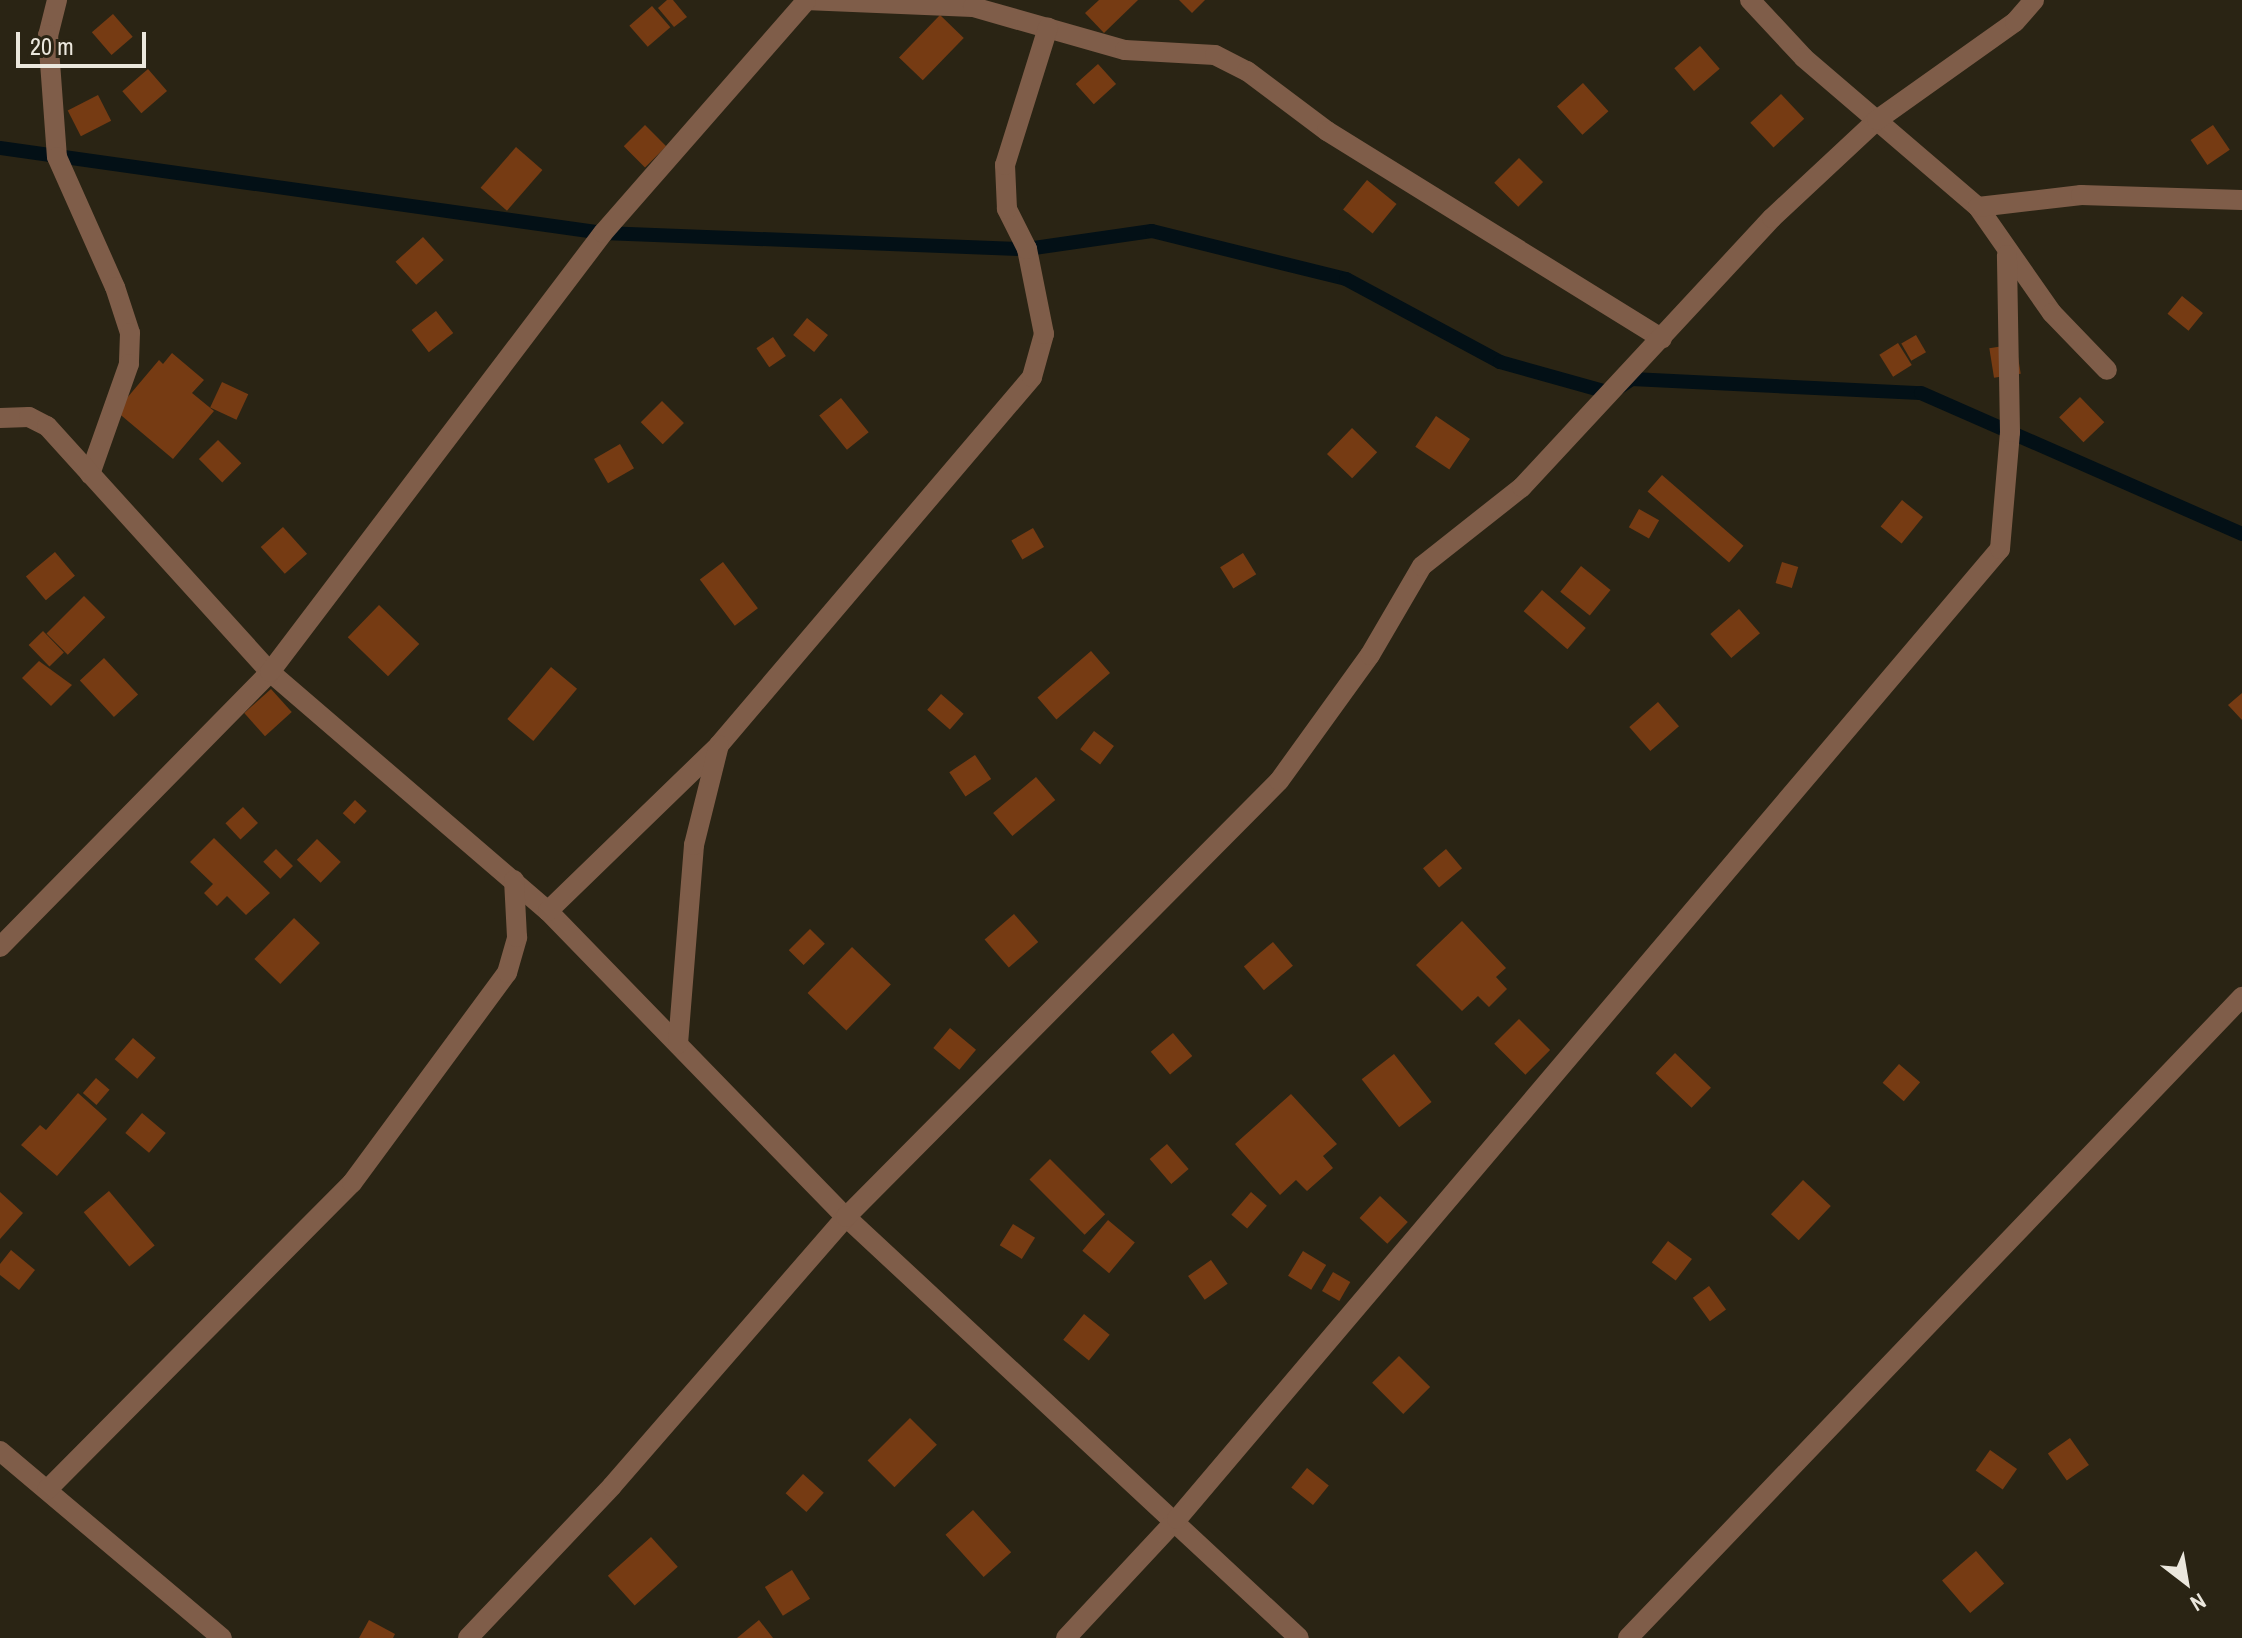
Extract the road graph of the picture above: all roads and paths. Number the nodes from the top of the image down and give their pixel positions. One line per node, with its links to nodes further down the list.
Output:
1 (57, 0): 14 (street)
2 (806, 0): 5 (street); 15 (street)
3 (1750, 0): 7 (street)
4 (2034, 0): 7 (street)
5 (1015, 9): 6 (street)
6 (1048, 28): 11 (street); 16 (street)
7 (1877, 120): 9 (street); 11 (street)
8 (2242, 200): 9 (street)
9 (1978, 207): 10 (street)
10 (2007, 255): 12 (street); 25 (street)
11 (1662, 339): 22 (street)
12 (2107, 370)
13 (0, 418): 14 (street)
14 (90, 474): 15 (street)
15 (270, 672): 17 (street); 19 (street)
16 (719, 745): 18 (street); 21 (street)
17 (514, 880): 18 (street); 24 (street)
18 (548, 911): 21 (street)
19 (0, 947)
20 (2242, 997): 30 (street)
21 (678, 1044): 22 (street)
22 (846, 1217): 25 (street); 27 (street)
23 (0, 1451): 24 (street)
24 (47, 1490): 26 (street)
25 (1177, 1519): 28 (street); 29 (street)
26 (222, 1638)
27 (468, 1638)
28 (1066, 1638)
29 (1299, 1638)
30 (1628, 1638)

